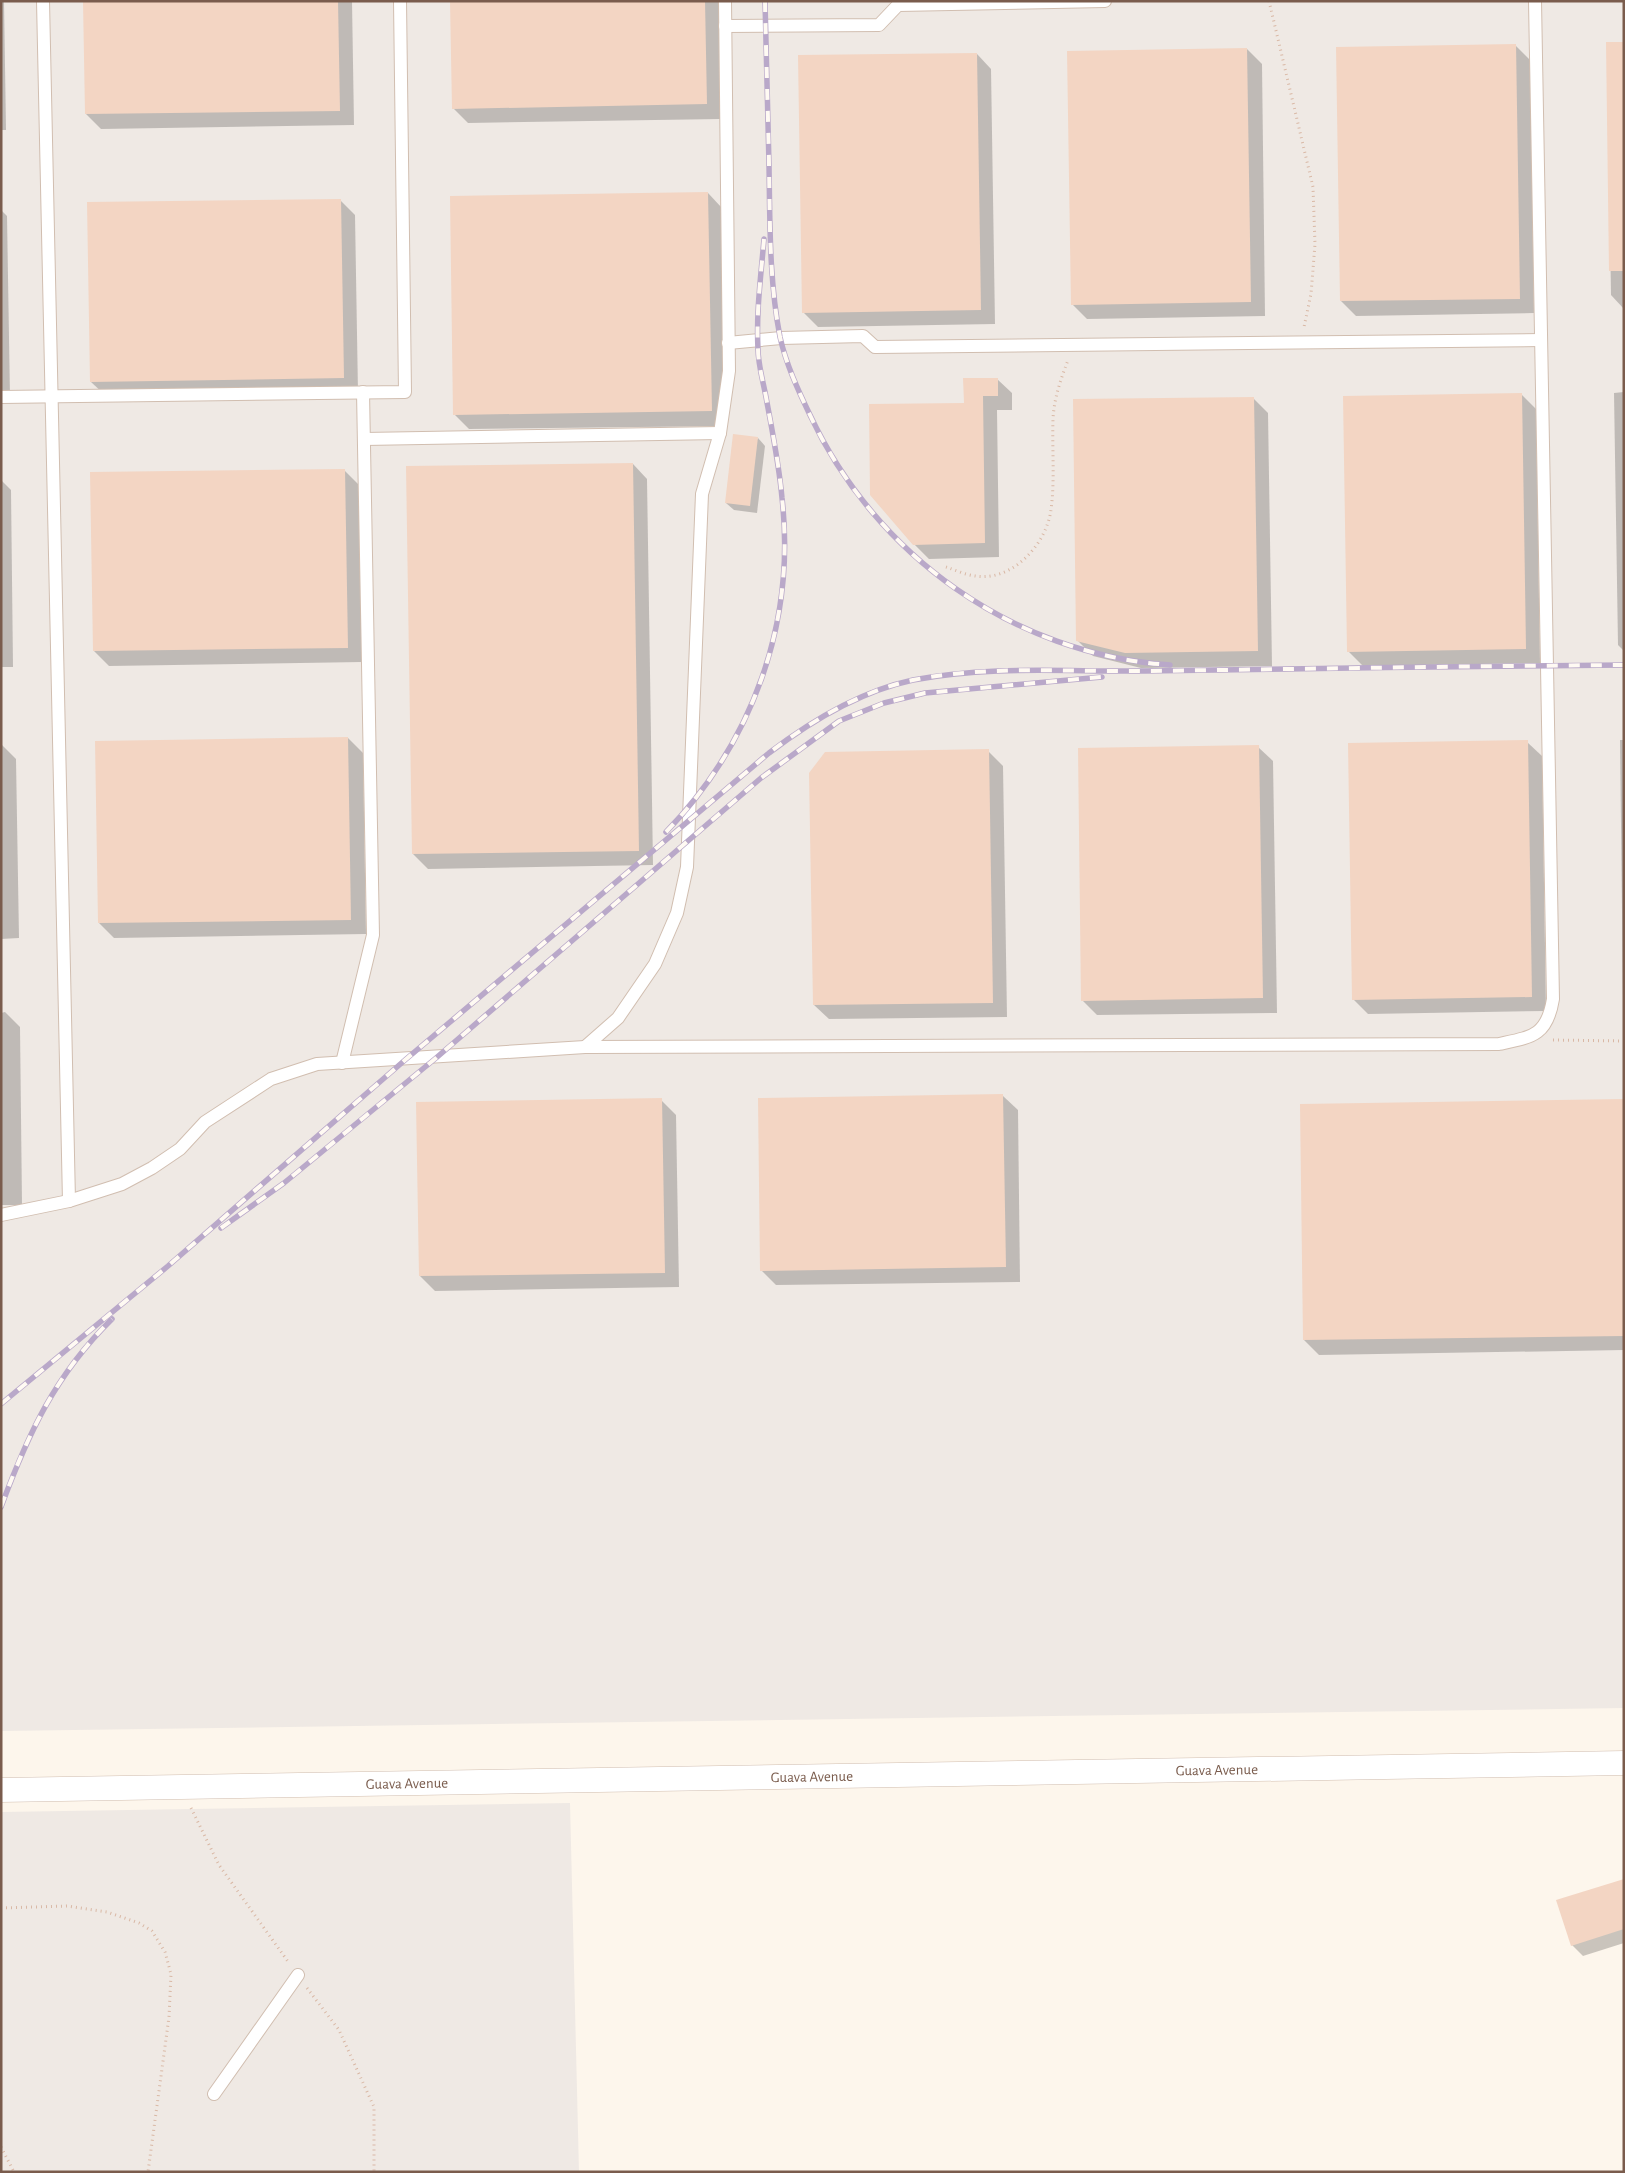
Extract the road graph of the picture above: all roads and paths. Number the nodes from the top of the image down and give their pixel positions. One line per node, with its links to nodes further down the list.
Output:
1 (43, 1): 13 (lane)
2 (400, 1): 12 (lane)
3 (725, 1): 7 (lane)
4 (1105, 1): 7 (lane)
5 (1269, 1): 10 (path)
6 (1535, 1): 8 (lane)
7 (725, 26): 9 (lane)
8 (1540, 340): 10 (lane); 18 (lane)
9 (728, 343): 11 (lane); 15 (lane)
10 (1301, 343): 11 (lane)
11 (1073, 345): 17 (path)
12 (363, 392): 13 (lane); 16 (lane)
13 (52, 396): 14 (lane); 22 (lane)
14 (1, 397)
15 (720, 433): 16 (lane); 20 (lane)
16 (364, 440): 21 (lane)
17 (946, 567)
18 (1522, 1039): 19 (path); 20 (lane)
19 (1624, 1041)
20 (585, 1047): 21 (lane)
21 (342, 1063): 22 (lane)
22 (69, 1201): 23 (lane)
23 (1, 1215)
24 (1624, 1763): 25 (street, Guava Avenue)
25 (1, 1790)
26 (1, 1908): 31 (path)
27 (298, 1975): 28 (lane)
28 (214, 2094)
29 (1, 2148): 30 (path)
30 (14, 2172)
31 (148, 2172)

